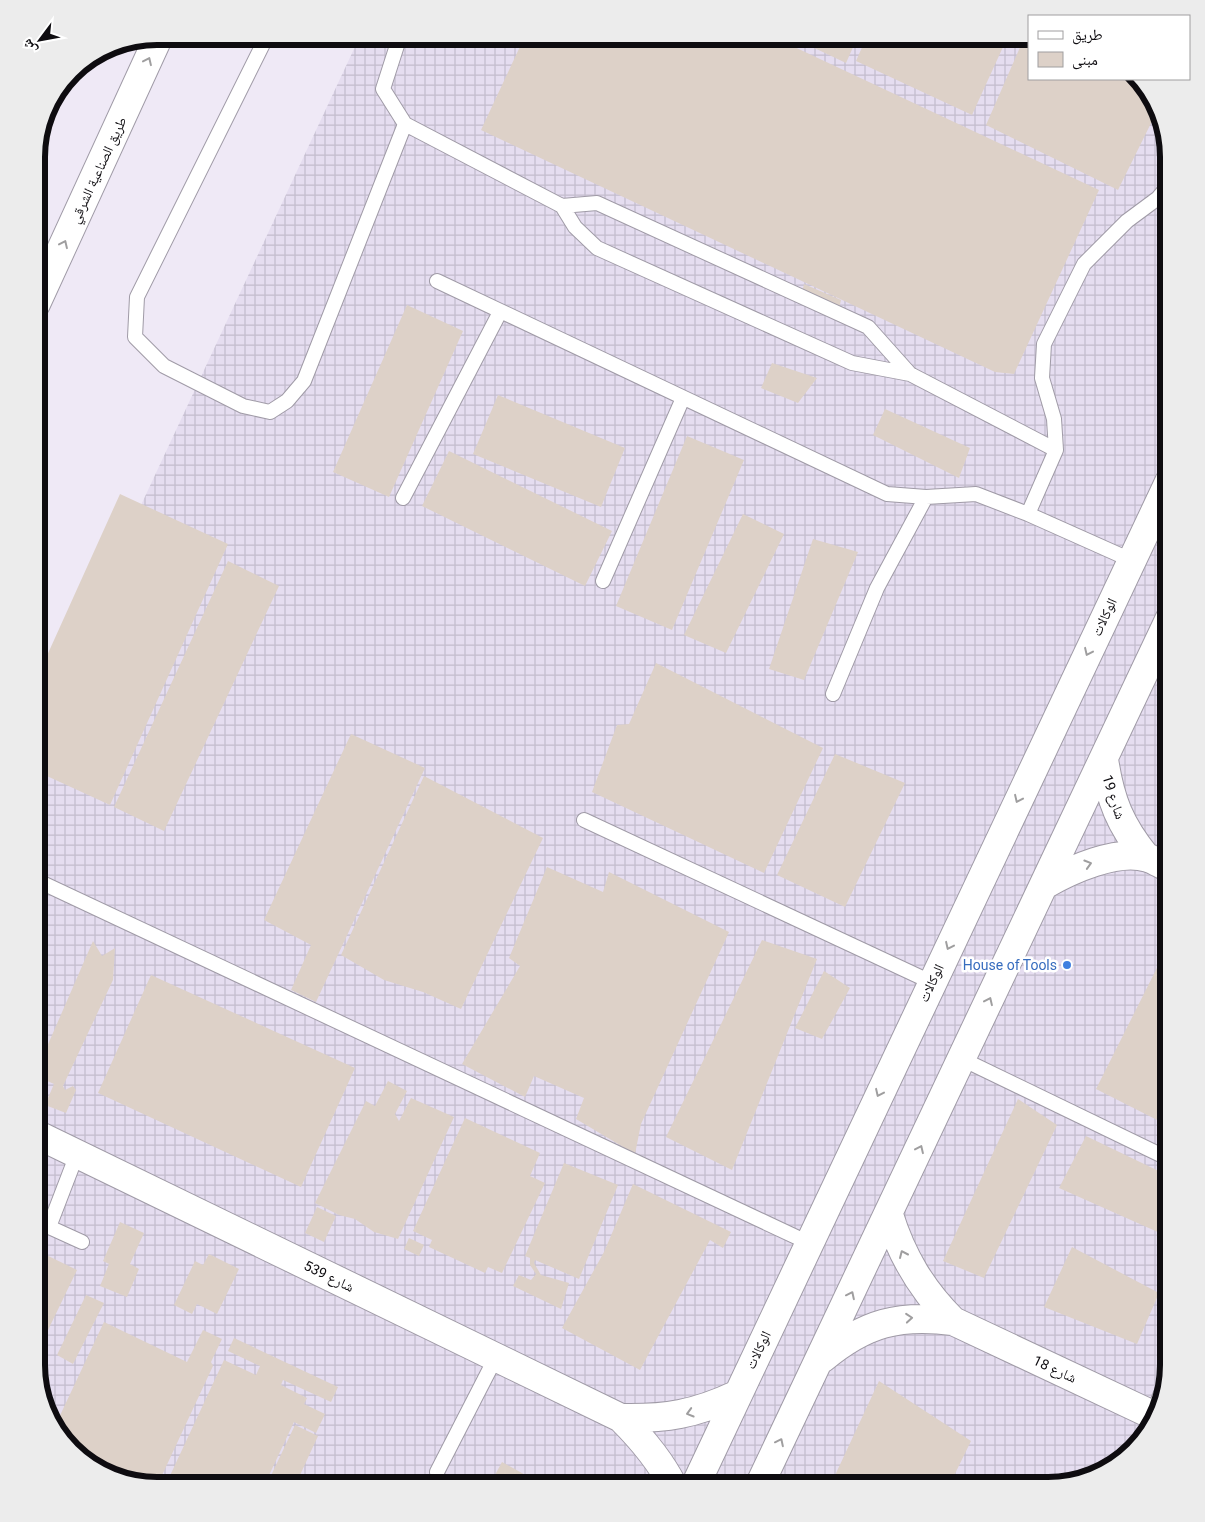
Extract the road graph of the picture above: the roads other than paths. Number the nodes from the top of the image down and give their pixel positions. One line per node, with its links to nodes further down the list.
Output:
1 (155, 45): 8 (street, طريق الصناعية الشرقي, one-way to 1)
2 (262, 45): 4 (lane)
3 (397, 45): 4 (lane)
4 (405, 124): 6 (lane)
5 (1160, 196): 12 (lane)
6 (562, 206): 10 (lane); 10 (lane)
7 (437, 281): 9 (lane)
8 (45, 284)
9 (500, 312): 11 (lane); 14 (lane)
10 (910, 374): 12 (lane)
11 (683, 398): 13 (lane); 18 (lane)
12 (1056, 450): 16 (lane)
13 (926, 497): 16 (lane); 20 (lane)
14 (403, 498)
15 (1160, 500): 17 (street, الوكالات)
16 (1028, 514): 17 (lane)
17 (1131, 560): 26 (street, الوكالات, one-way to 26)
18 (603, 581)
19 (1160, 639): 21 (street)
20 (833, 694)
21 (1104, 759): 23 (street, شارع 19); 25 (street)
22 (584, 820): 26 (lane)
23 (1157, 862): 25 (street, شارع 19, one-way to 23)
24 (45, 884): 33 (lane)
25 (1044, 885): 27 (street, one-way to 25)
26 (931, 982): 33 (street, الوكالات, one-way to 33)
27 (962, 1060): 30 (lane); 31 (street, one-way to 27)
28 (45, 1138): 29 (street, شارع 539)
29 (77, 1154): 32 (lane); 35 (street, شارع 539)
30 (1160, 1155)
31 (889, 1215): 34 (street, شارع 18, one-way to 31); 36 (street, one-way to 31)
32 (82, 1242)
33 (809, 1243): 37 (street, الوكالات)
34 (953, 1321): 36 (street, شارع 18, one-way to 34); 38 (street, شارع 18)
35 (496, 1357): 39 (street, شارع 539); 40 (lane)
36 (820, 1360): 43 (street, one-way to 36)
37 (736, 1396): 39 (street, شارع 539, one-way to 39); 42 (street, الوكالات)
38 (1149, 1414)
39 (621, 1418): 41 (street, شارع 539)
40 (437, 1472)
41 (668, 1477)
42 (698, 1477)
43 (763, 1477)

